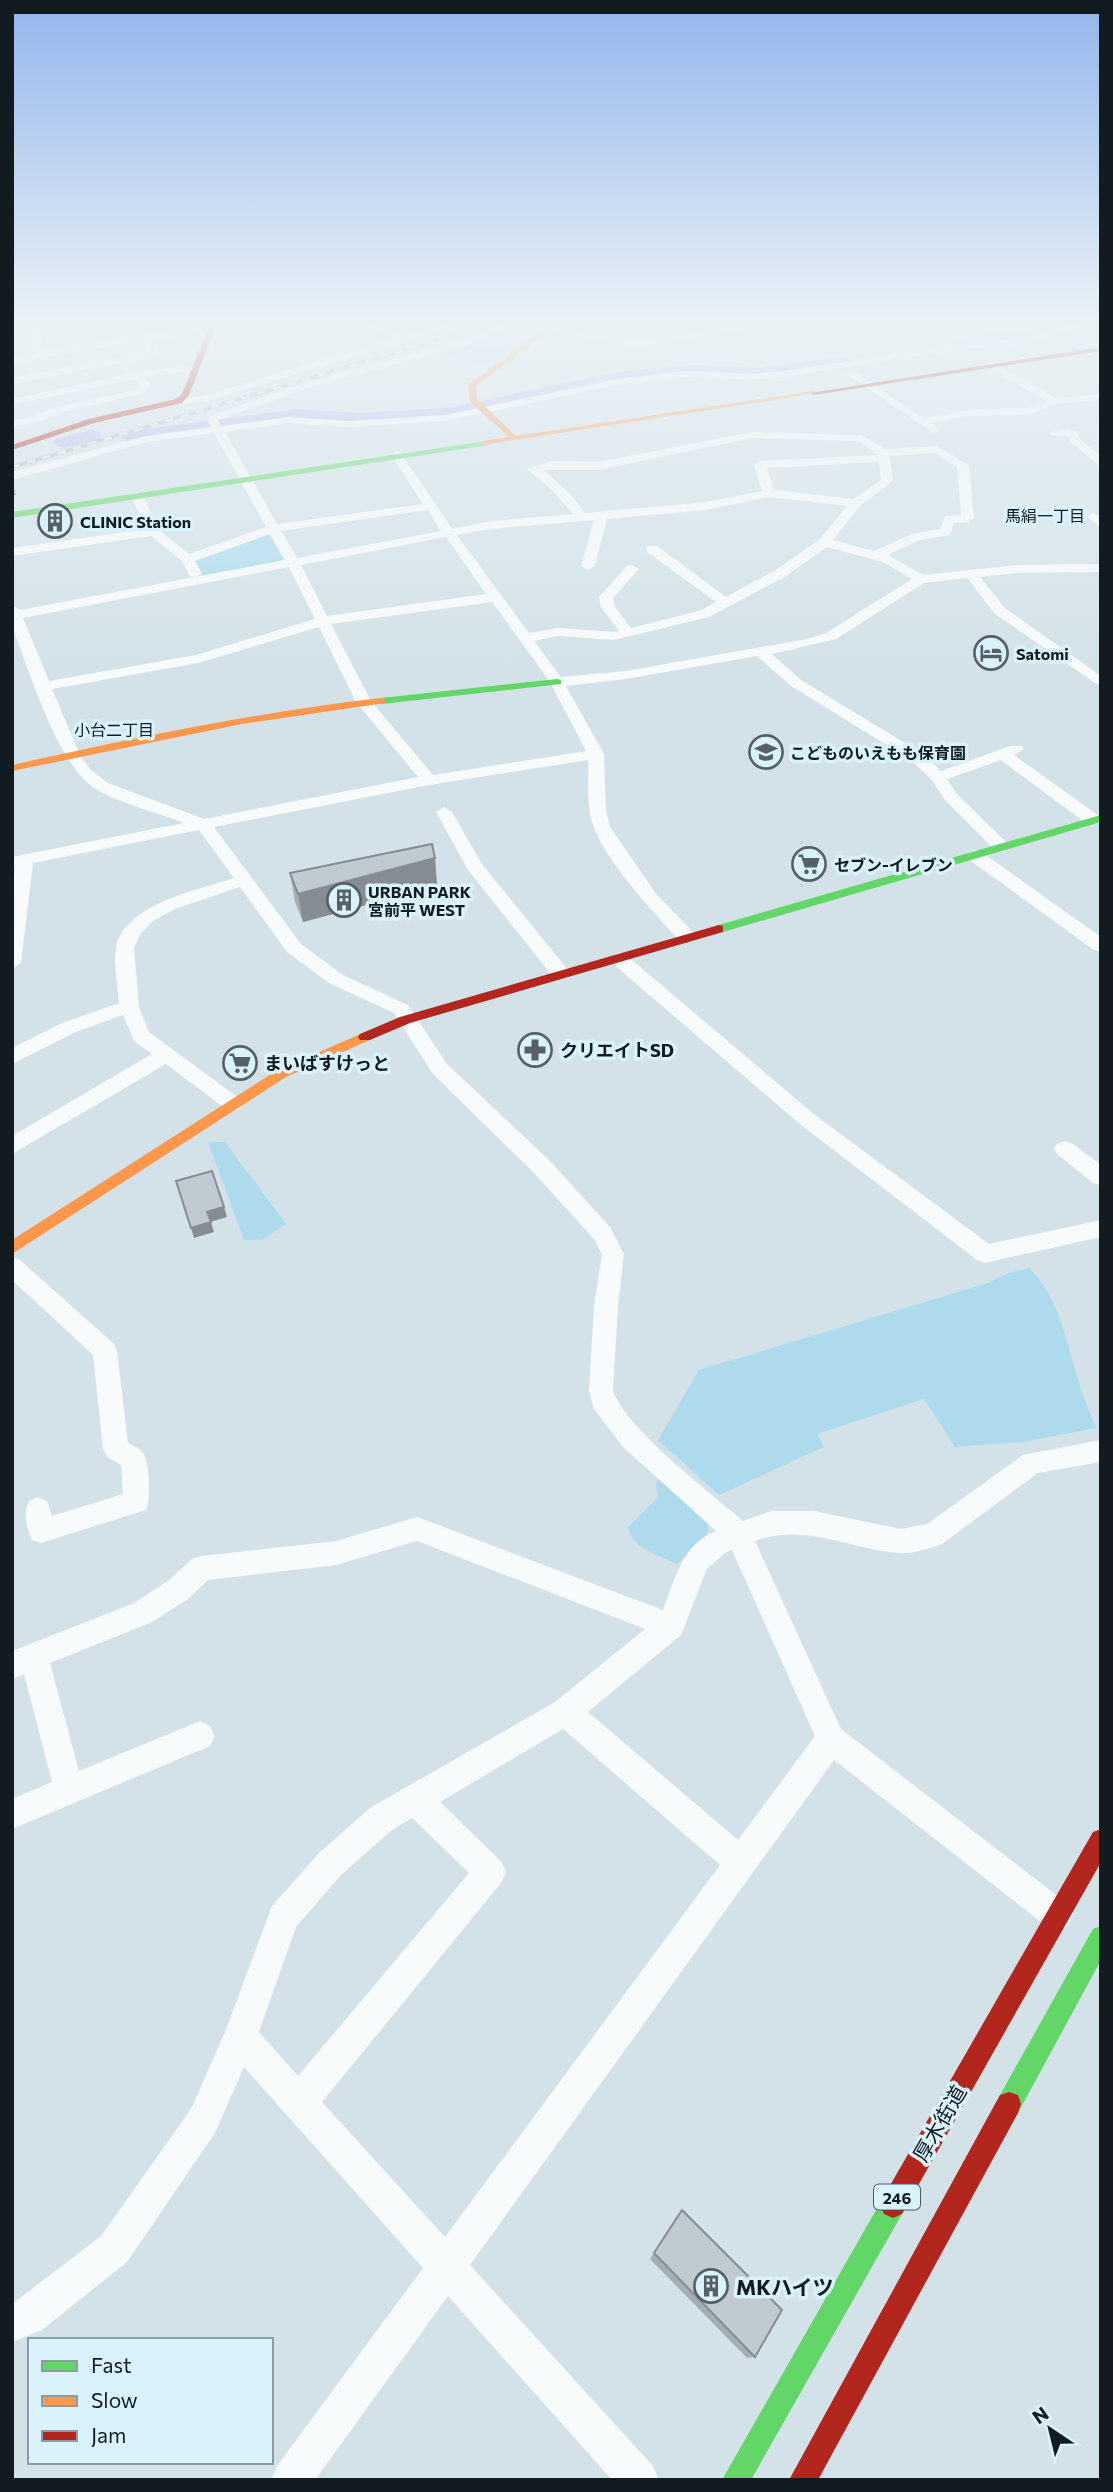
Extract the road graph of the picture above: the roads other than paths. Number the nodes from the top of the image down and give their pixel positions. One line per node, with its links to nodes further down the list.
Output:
1 (29, 442): 9 (main road)
2 (128, 442): 14 (street)
3 (224, 442): 15 (street)
4 (479, 442): 11 (main road)
5 (716, 442): 22 (street)
6 (867, 442): 12 (street)
7 (934, 442): 10 (street)
8 (1077, 442): 13 (street)
9 (12, 448)
10 (937, 449): 12 (street); 29 (street)
11 (397, 455): 15 (main road); 19 (street)
12 (885, 455): 16 (street); 18 (street)
13 (1101, 464)
14 (12, 476)
15 (246, 479): 17 (main road); 23 (street)
16 (769, 493): 18 (street); 21 (street)
17 (137, 496): 20 (main road); 24 (street)
18 (856, 503): 26 (street)
19 (432, 506): 23 (street); 25 (street)
20 (12, 514)
21 (602, 514): 22 (street); 32 (street)
22 (580, 515): 25 (street)
23 (274, 528): 30 (street); 31 (street)
24 (154, 532): 28 (street); 30 (street)
25 (449, 533): 31 (street); 38 (street)
26 (825, 542): 29 (street); 39 (street)
27 (652, 549): 39 (street)
28 (12, 552)
29 (877, 555): 36 (street)
30 (187, 559): 37 (street)
31 (293, 563): 37 (street); 41 (street)
32 (588, 566)
33 (1101, 568): 35 (street)
34 (632, 569): 42 (street)
35 (970, 573): 36 (street); 47 (street)
36 (921, 579): 44 (street)
37 (200, 580): 40 (street)
38 (496, 597): 41 (street); 43 (street)
39 (724, 602): 42 (street)
40 (13, 614): 48 (street)
41 (324, 621): 48 (street); 49 (street)
42 (621, 634): 43 (street); 45 (street)
43 (525, 638): 46 (street)
44 (761, 652): 45 (street); 53 (street)
45 (626, 675): 46 (street)
46 (557, 682): 49 (main road); 50 (street)
47 (1101, 683)
48 (43, 686): 51 (street)
49 (364, 702): 51 (main road); 54 (street)
50 (596, 754): 54 (street); 62 (street)
51 (72, 756): 52 (main road); 57 (street)
52 (12, 768)
53 (938, 777): 56 (street); 58 (street)
54 (429, 780): 57 (street)
55 (444, 812): 66 (street)
56 (1097, 819): 58 (main road)
57 (204, 825): 60 (street); 61 (street)
58 (1002, 847): 59 (main road)
59 (974, 855): 62 (main road); 63 (street)
60 (18, 861): 65 (street)
61 (244, 880): 67 (street); 68 (street)
62 (688, 938): 64 (main road)
63 (1101, 946)
64 (619, 959): 66 (main road); 75 (street)
65 (12, 963)
66 (561, 974): 68 (main road)
67 (129, 1007): 69 (street); 70 (street)
68 (407, 1019): 71 (main road); 80 (street)
69 (164, 1056): 71 (street); 72 (street)
70 (12, 1057)
71 (233, 1104): 76 (main road)
72 (12, 1146)
73 (1065, 1149): 74 (street)
74 (1101, 1177)
75 (1101, 1228)
76 (12, 1248)
77 (12, 1266): 79 (street)
78 (1101, 1451): 80 (street)
79 (37, 1509)
80 (739, 1535): 81 (street); 85 (street)
81 (671, 1626): 82 (street); 83 (street)
82 (23, 1661): 86 (street)
83 (565, 1712): 87 (street); 90 (street)
84 (200, 1737): 86 (street)
85 (831, 1739): 90 (street); 91 (street)
86 (69, 1791): 88 (street)
87 (415, 1799): 93 (street); 94 (street)
88 (12, 1814)
89 (1101, 1840): 91 (main road, 厚木街道 / 246)
90 (740, 1863): 95 (street)
91 (1057, 1915): 99 (main road, 厚木街道 / 246)
92 (1099, 1943): 100 (main road)
93 (240, 2037): 94 (street); 96 (street)
94 (299, 2102): 95 (street)
95 (447, 2267): 97 (street); 98 (street)
96 (12, 2323)
97 (291, 2480)
98 (639, 2480)
99 (736, 2480)
100 (803, 2480)

